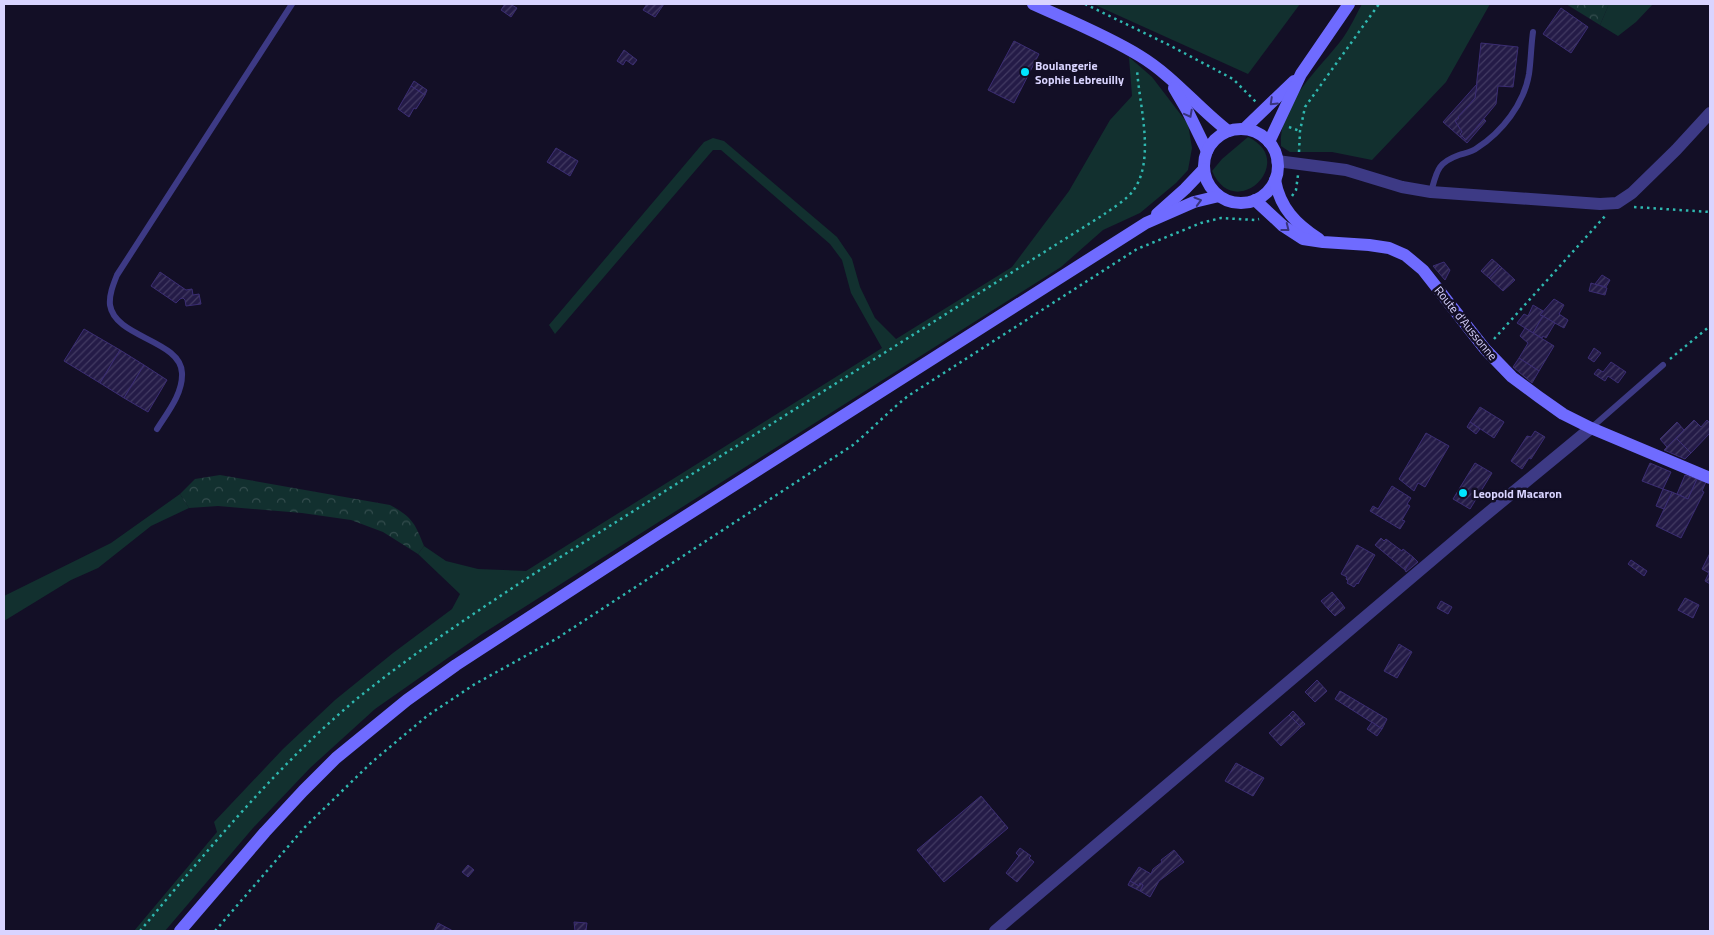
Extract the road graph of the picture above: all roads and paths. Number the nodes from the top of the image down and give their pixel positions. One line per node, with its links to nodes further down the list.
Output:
1 (292, 4): 34 (lane)
2 (1032, 4): 7 (main road)
3 (1085, 4): 10 (path)
4 (1350, 4): 8 (main road)
5 (1379, 4): 16 (path)
6 (1533, 32): 21 (lane)
7 (1140, 56): 9 (main road); 36 (path)
8 (1301, 74): 12 (main road, one-way to 12); 14 (main road)
9 (1168, 78): 13 (main road); 15 (main road, one-way to 15)
10 (1260, 107)
11 (1710, 113): 25 (street)
12 (1244, 129): 13 (main road); 14 (main road)
13 (1228, 131): 15 (main road)
14 (1269, 142): 17 (main road)
15 (1207, 151): 18 (main road)
16 (1299, 154)
17 (1278, 161): 20 (main road); 21 (street)
18 (1204, 169): 22 (main road); 28 (main road)
19 (1299, 170): 24 (path)
20 (1275, 180): 23 (main road); 29 (main road)
21 (1431, 192): 25 (street)
22 (1219, 196): 23 (main road); 28 (main road, one-way to 22)
23 (1255, 200): 29 (main road, Route d'Aussonne, one-way to 29)
24 (1286, 200)
25 (1617, 203): 26 (path); 31 (path)
26 (1710, 212)
27 (1264, 216): 38 (path)
28 (1146, 223): 37 (main road)
29 (1323, 242): 31 (main road, Route d'Aussonne)
30 (1710, 326): 32 (path)
31 (1485, 349): 33 (main road, Route d'Aussonne)
32 (1663, 365): 33 (lane)
33 (1591, 428): 35 (main road, Route d'Aussonne); 39 (street)
34 (157, 429)
35 (1710, 478)
36 (140, 931)
37 (180, 931)
38 (215, 931)
39 (995, 931)

